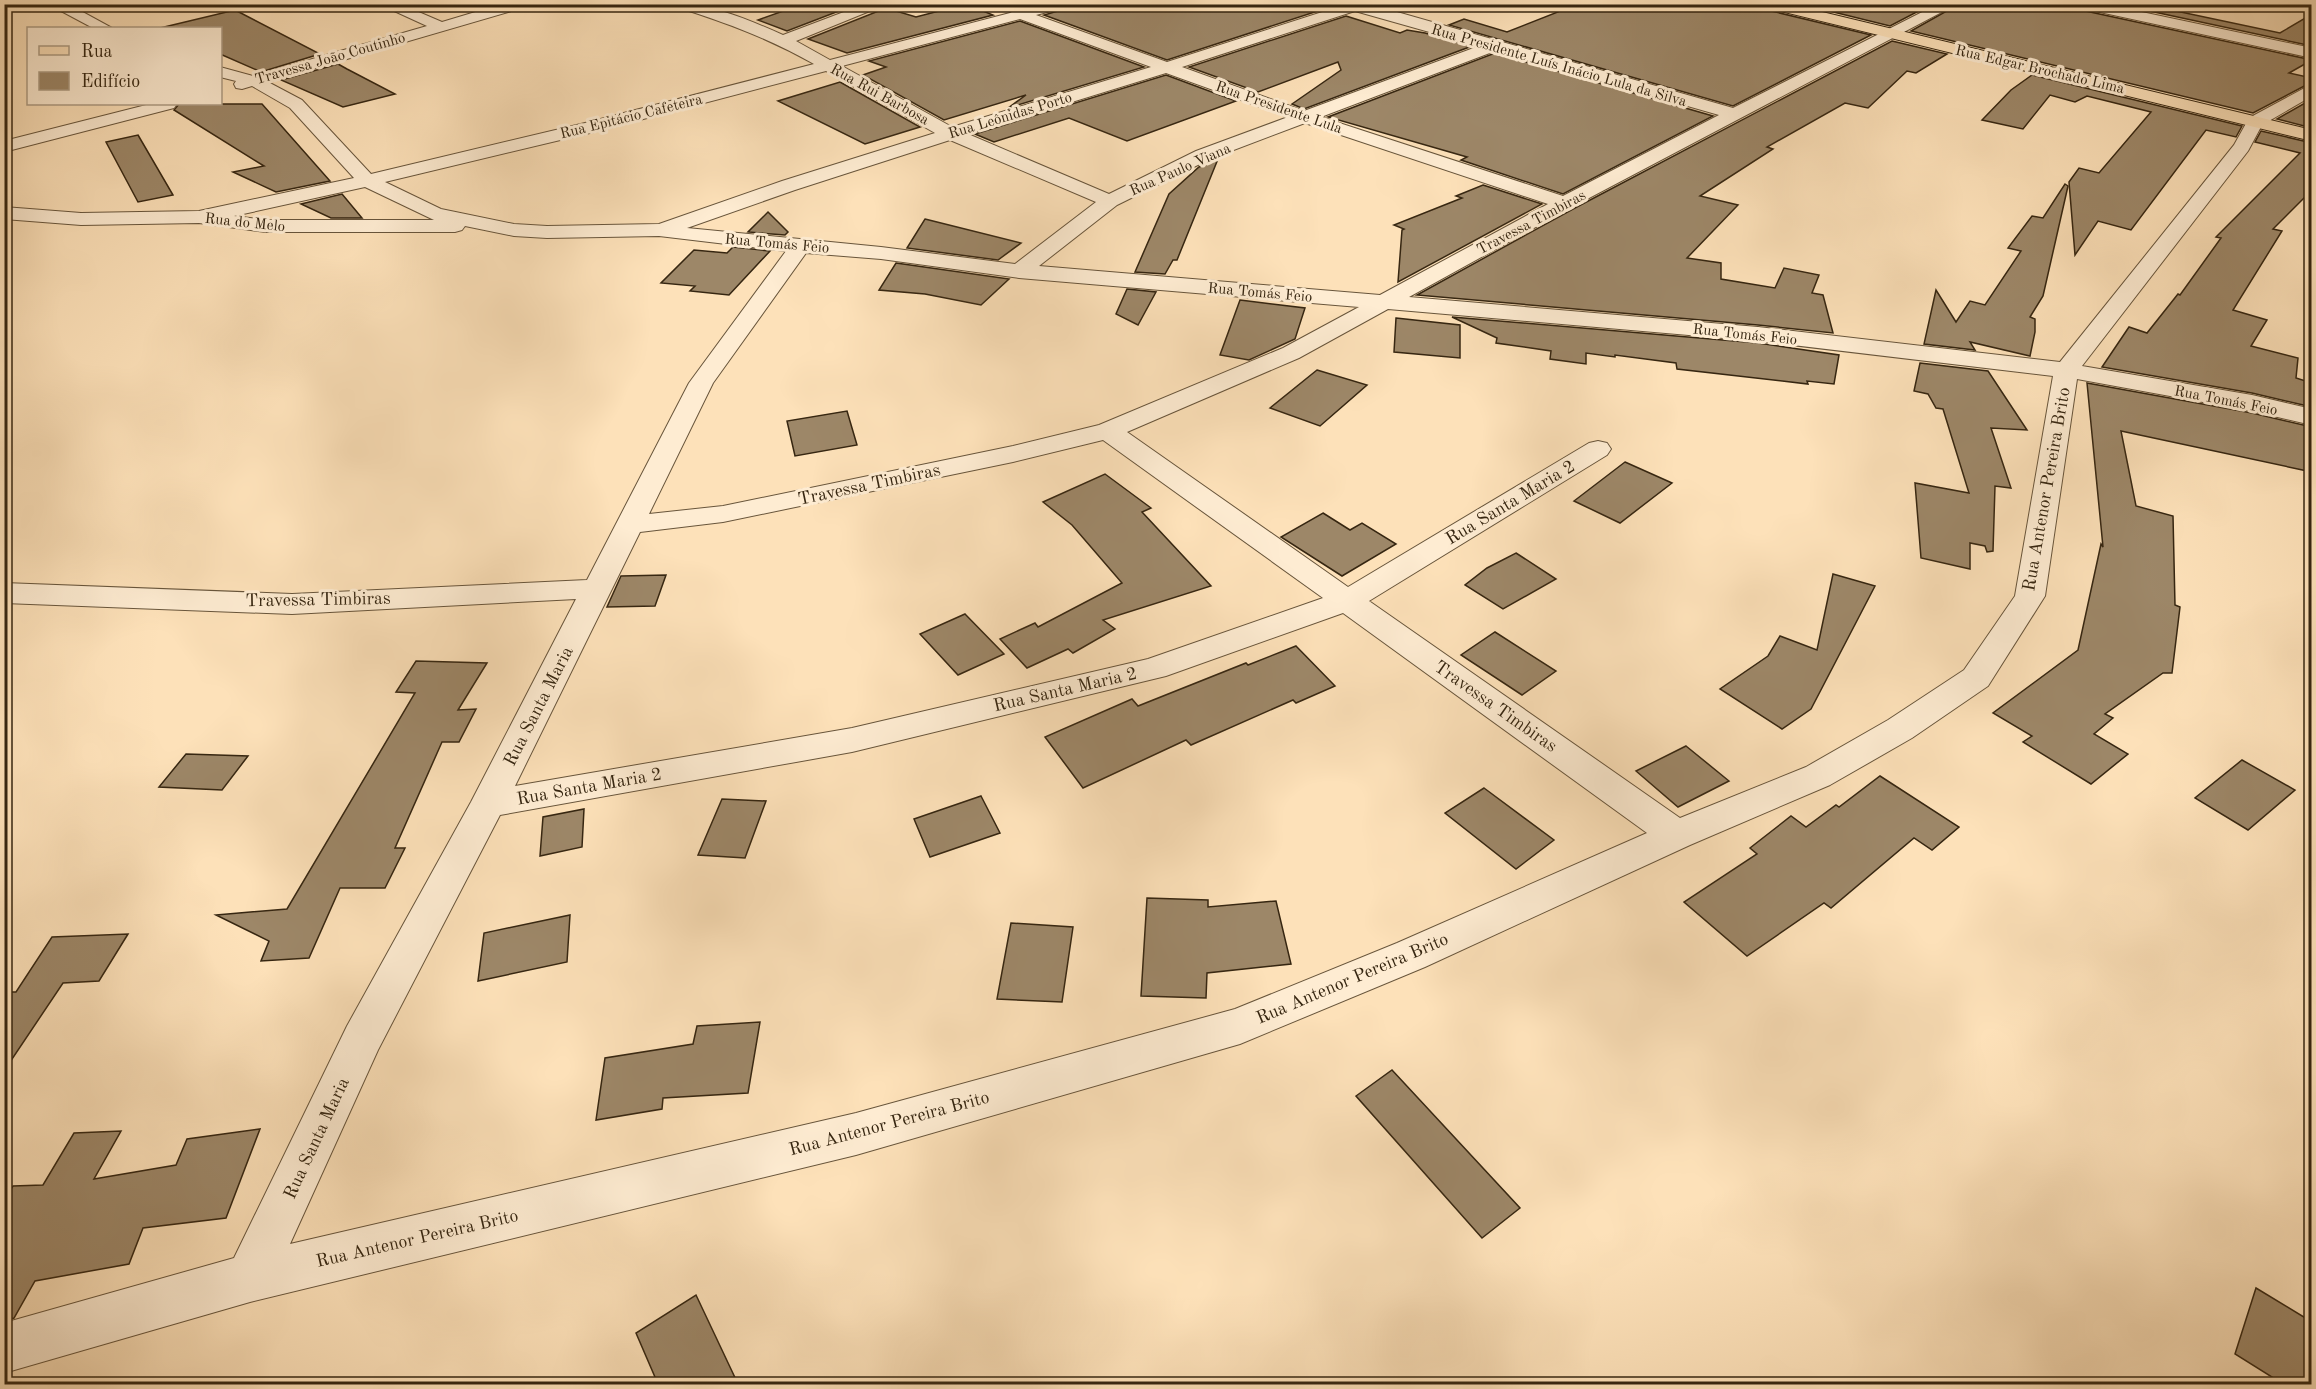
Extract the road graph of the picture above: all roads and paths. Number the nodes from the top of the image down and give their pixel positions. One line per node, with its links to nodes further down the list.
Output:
1 (86, 4): 12 (street)
2 (386, 4): 14 (street, Travessa João Coutinho)
3 (520, 4): 14 (street, Travessa João Coutinho)
4 (682, 4): 17 (street, Rua Rui Barbosa)
5 (880, 4): 17 (street)
6 (995, 4): 13 (street, Rua Presidente Lula)
7 (1060, 4): 13 (street, Rua Epitácio Cafeteira)
8 (1769, 4): 16 (main road, Rua Edgar Brochado Lima)
9 (1950, 4): 16 (street, Travessa Timbiras)
10 (2081, 4): 19 (street)
11 (1354, 5): 18 (street, Rua Presidente Luís Inácio Lula da Silva); 21 (street, Rua Leônidas Porto)
12 (60, 7): 15 (street)
13 (1021, 14): 20 (street, Rua Epitácio Cafeteira); 21 (street, Rua Presidente Lula)
14 (440, 26): 23 (street, Travessa João Coutinho)
15 (102, 27)
16 (1889, 34): 27 (street, Travessa Timbiras); 29 (main road, Rua Edgar Brochado Lima)
17 (783, 40): 20 (street, Rua Rui Barbosa)
18 (1492, 47): 27 (street, Rua Presidente Luís Inácio Lula da Silva); 28 (street, Rua Paulo Viana)
19 (2312, 54)
20 (828, 66): 30 (street, Rua Rui Barbosa); 33 (street, Rua Epitácio Cafeteira)
21 (1167, 67): 28 (street, Rua Presidente Lula); 30 (street, Rua Leônidas Porto)
22 (222, 73): 23 (street, Rua Tomás Feio)
23 (254, 81): 24 (street, Travessa João Coutinho); 33 (street, Rua Tomás Feio)
24 (222, 89)
25 (2312, 89): 29 (street)
26 (164, 105): 32 (street)
27 (1737, 115): 35 (street, Travessa Timbiras)
28 (1307, 118): 34 (street, Rua Paulo Viana); 35 (street, Rua Presidente Lula)
29 (2255, 122): 31 (main road, Rua Edgar Brochado Lima); 43 (street, Rua Antenor Pereira Brito)
30 (949, 133): 34 (street, Rua Rui Barbosa); 39 (street, Rua Leônidas Porto)
31 (2312, 136)
32 (4, 147)
33 (367, 182): 37 (street, Rua Epitácio Cafeteira); 38 (street, Rua Tomás Feio)
34 (1110, 201): 41 (street, Rua Paulo Viana)
35 (1565, 203): 42 (street, Travessa Timbiras)
36 (4, 213): 37 (street, Rua do Melo)
37 (199, 217): 38 (street, Rua do Melo)
38 (485, 226): 39 (street, Rua Tomás Feio)
39 (659, 230): 40 (street, Rua Tomás Feio)
40 (801, 245): 41 (street, Rua Tomás Feio); 47 (street, Rua Santa Maria)
41 (1019, 271): 42 (street, Rua Tomás Feio)
42 (1383, 302): 43 (street, Rua Tomás Feio); 45 (street, Travessa Timbiras)
43 (2067, 370): 44 (street, Rua Tomás Feio); 52 (street, Rua Antenor Pereira Brito)
44 (2312, 417)
45 (1108, 431): 47 (street, Travessa Timbiras); 50 (street, Travessa Timbiras)
46 (1598, 449): 50 (street, Rua Santa Maria 2)
47 (628, 525): 48 (street, Rua Santa Maria)
48 (595, 589): 49 (street, Travessa Timbiras); 51 (street, Rua Santa Maria)
49 (4, 593)
50 (1348, 600): 51 (street, Rua Santa Maria 2); 52 (street, Travessa Timbiras)
51 (488, 804): 53 (street, Rua Santa Maria)
52 (1677, 835): 53 (street, Rua Antenor Pereira Brito)
53 (250, 1278): 54 (street, Rua Antenor Pereira Brito)
54 (4, 1348)

